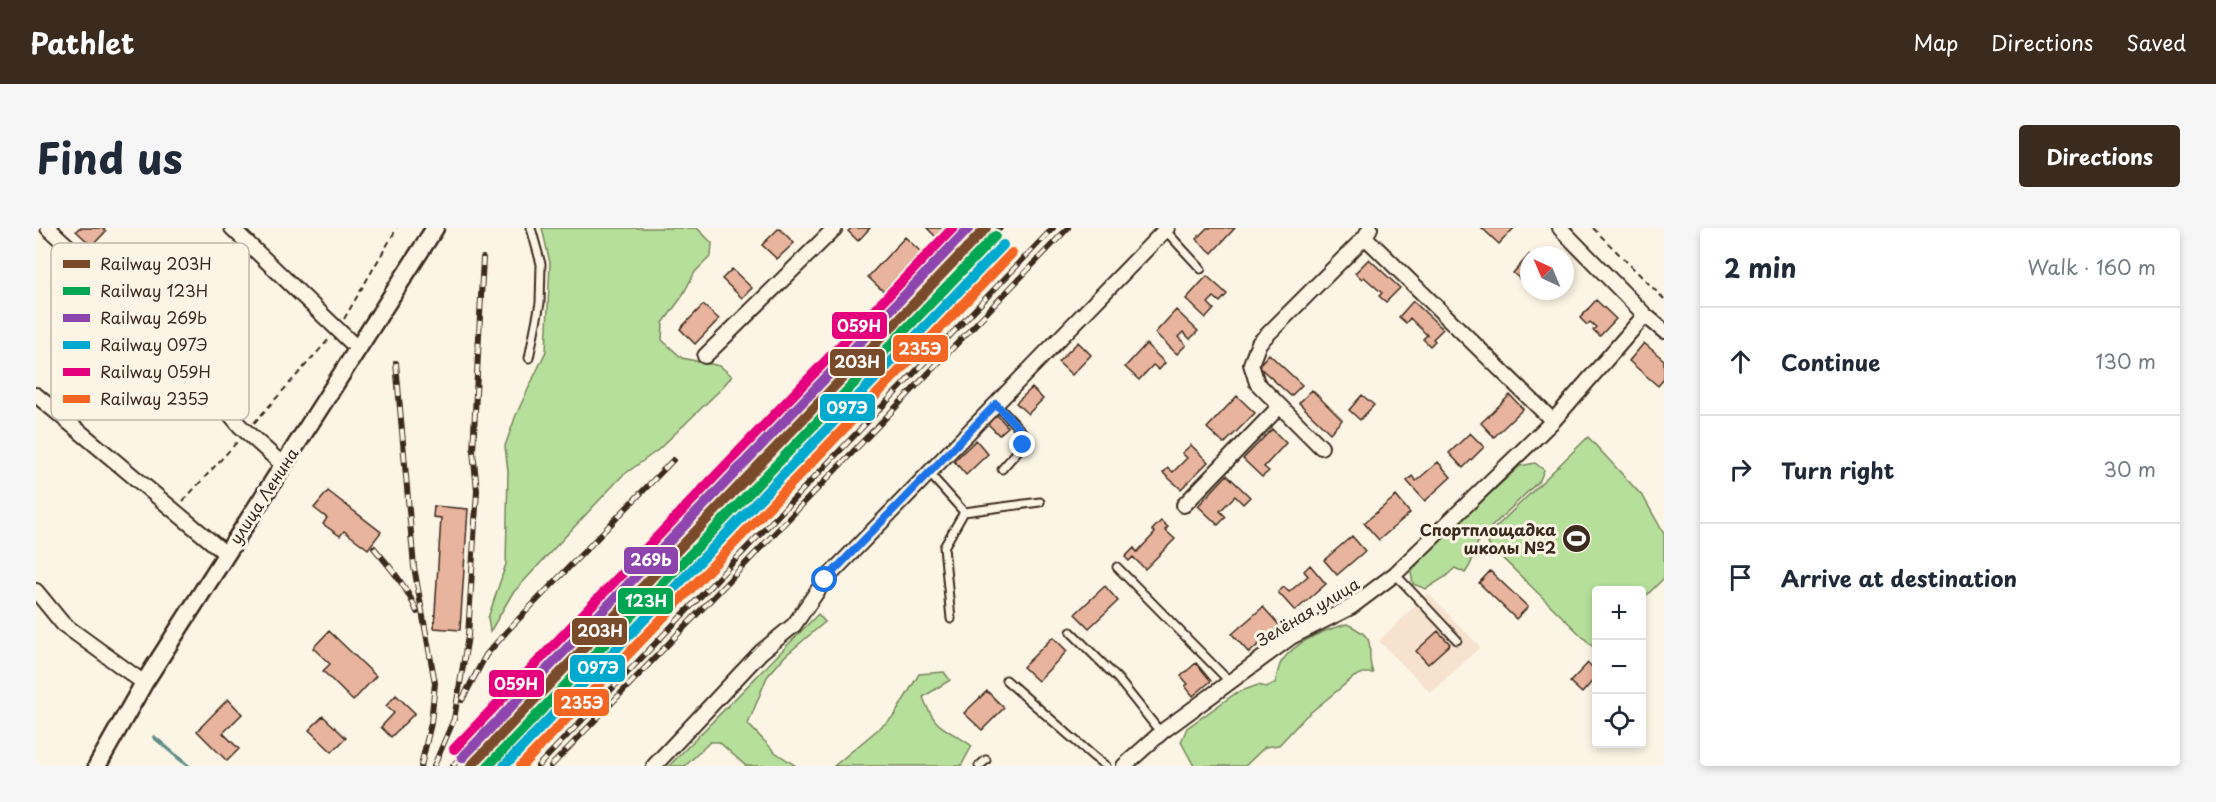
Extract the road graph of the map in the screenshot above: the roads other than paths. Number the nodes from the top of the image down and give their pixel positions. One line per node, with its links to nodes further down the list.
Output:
1 (48, 228): 11 (street)
2 (232, 228): 12 (street)
3 (435, 228): 17 (street, улица Ленина)
4 (531, 228): 19 (lane)
5 (812, 228): 10 (street)
6 (835, 228): 10 (street)
7 (1560, 228): 15 (street)
8 (1166, 229): 14 (lane); 21 (street)
9 (1368, 232): 22 (street); 26 (street)
10 (824, 238): 18 (street)
11 (64, 243)
12 (248, 243)
13 (249, 244): 17 (street)
14 (1202, 268)
15 (1645, 315): 16 (street); 26 (street, Зелёная улица)
16 (1664, 331)
17 (358, 349): 28 (street, улица Ленина)
18 (705, 356)
19 (529, 358)
20 (36, 395): 23 (street)
21 (996, 404): 29 (lane); 30 (street)
22 (1280, 406): 27 (street); 32 (street)
23 (51, 408)
24 (65, 420): 34 (street)
25 (236, 420): 28 (street)
26 (1553, 421): 36 (street, Зелёная улица)
27 (1321, 447)
28 (283, 465): 34 (street, улица Ленина)
29 (1002, 469)
30 (928, 472): 33 (lane); 47 (street)
31 (1040, 502): 33 (lane)
32 (1184, 505)
33 (964, 512): 38 (lane)
34 (226, 554): 43 (street, улица Ленина)
35 (1118, 567): 42 (lane)
36 (1395, 574): 40 (lane); 42 (street, Зелёная улица)
37 (36, 591): 43 (street)
38 (951, 619)
39 (1071, 632): 44 (lane)
40 (1457, 640)
41 (1006, 680): 49 (lane)
42 (1230, 682): 44 (street, Зелёная улица)
43 (144, 683): 46 (street, улица Ленина)
44 (1161, 733): 50 (street, Зелёная улица)
45 (986, 760): 48 (lane)
46 (97, 766)
47 (654, 766)
48 (979, 766)
49 (1106, 766)
50 (1124, 766)

